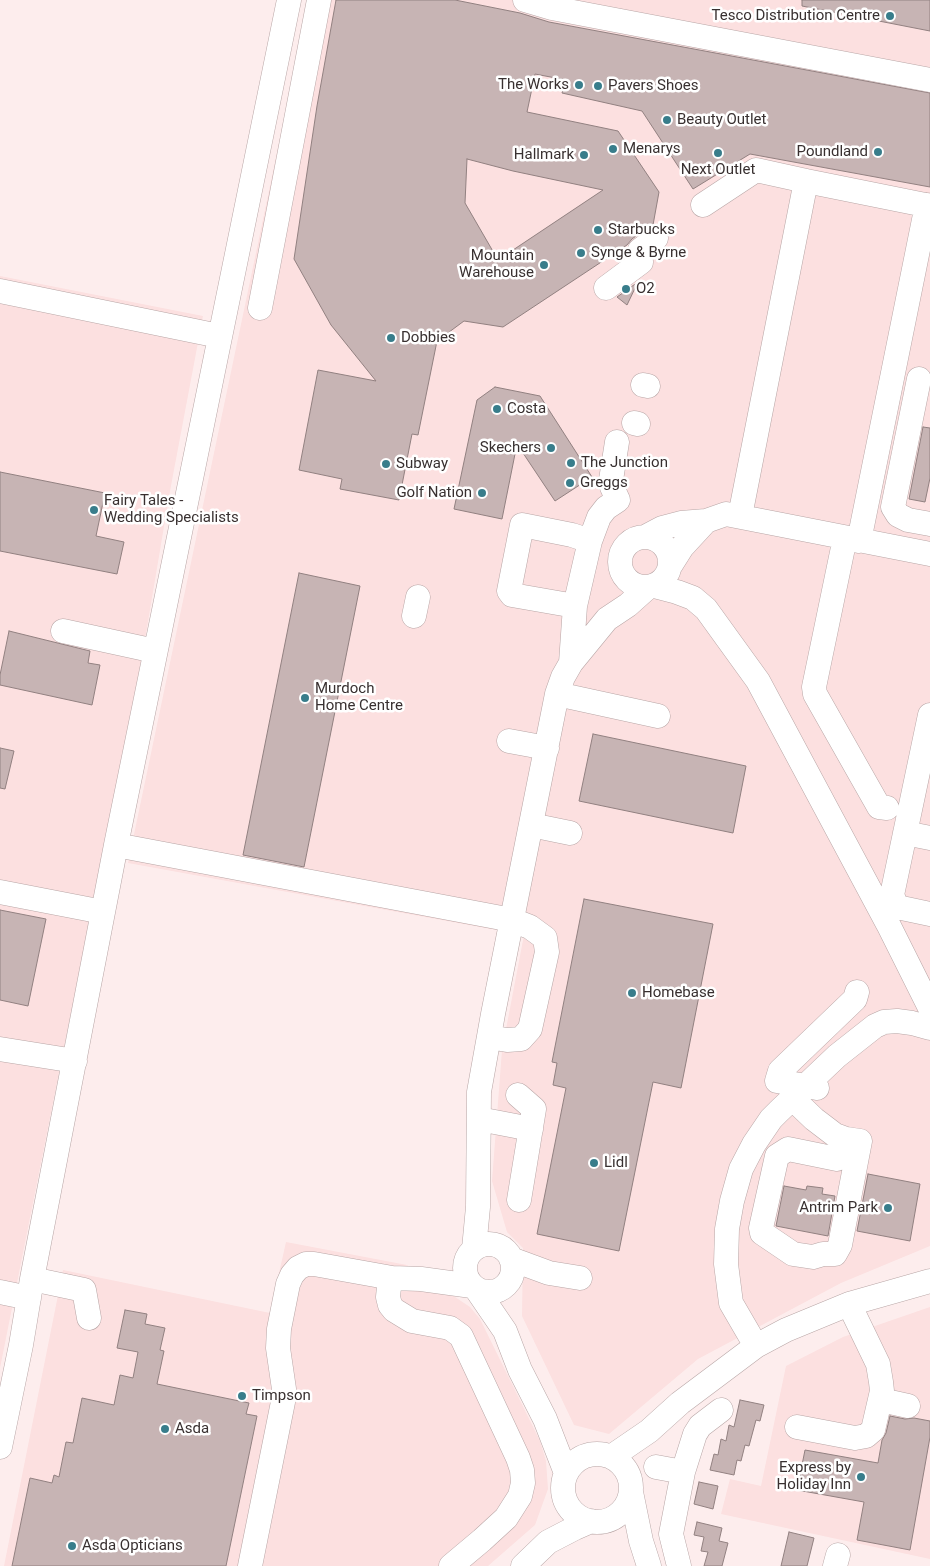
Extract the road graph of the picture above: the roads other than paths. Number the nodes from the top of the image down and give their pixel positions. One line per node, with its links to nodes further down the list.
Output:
1 (289, 0): 12 (street)
2 (319, 0): 11 (street)
3 (525, 0): 4 (street)
4 (930, 80)
5 (806, 181): 6 (street); 7 (street); 16 (street)
6 (703, 205)
7 (928, 205): 13 (street)
8 (656, 238): 9 (street)
9 (606, 288)
10 (0, 291): 12 (street)
11 (260, 308)
12 (220, 336): 29 (street)
13 (892, 373): 14 (street); 20 (street)
14 (925, 380): 18 (street)
15 (617, 442): 21 (street)
16 (740, 516): 17 (street); 20 (street)
17 (706, 521): 19 (street); 24 (street)
18 (930, 524)
19 (645, 537): 23 (street); 24 (street)
20 (852, 539): 22 (street); 37 (street)
21 (590, 541): 26 (street); 26 (street)
22 (930, 554)
23 (620, 566): 25 (street); 27 (street)
24 (670, 566): 25 (street)
25 (651, 587): 27 (street); 48 (street)
26 (575, 606): 30 (street)
27 (606, 619): 30 (street)
28 (63, 631): 29 (street)
29 (156, 651): 42 (street)
30 (572, 663): 31 (street)
31 (558, 694): 32 (street); 35 (street)
32 (658, 716)
33 (930, 716): 36 (street)
34 (509, 741): 35 (street)
35 (547, 748): 38 (street)
36 (924, 772): 40 (street)
37 (887, 808)
38 (531, 825): 39 (street); 46 (street)
39 (570, 832)
40 (905, 833): 41 (street); 45 (street)
41 (930, 838)
42 (116, 845): 44 (street); 46 (street)
43 (0, 892): 44 (street)
44 (103, 912): 52 (street)
45 (930, 914)
46 (512, 920): 50 (street); 50 (street)
47 (857, 992): 53 (street)
48 (930, 1008)
49 (930, 1028): 53 (street)
50 (489, 1037): 55 (street)
51 (0, 1049): 52 (street)
52 (75, 1060): 64 (street)
53 (806, 1091): 57 (street); 70 (street)
54 (518, 1095): 56 (street)
55 (479, 1120): 56 (street); 59 (street)
56 (531, 1129): 58 (street)
57 (853, 1140): 57 (street)
58 (519, 1200)
59 (493, 1264): 61 (street); 62 (street); 65 (street); 65 (street); 69 (street)
60 (392, 1278): 62 (street); 86 (street); 87 (street)
61 (580, 1278)
62 (421, 1279): 65 (street)
63 (930, 1281): 67 (street)
64 (31, 1288): 66 (street); 68 (street); 71 (street)
65 (475, 1288): 69 (street)
66 (0, 1292)
67 (849, 1304): 70 (street); 72 (street)
68 (89, 1318)
69 (505, 1330): 75 (street)
70 (756, 1346): 79 (street)
71 (8, 1367): 77 (street)
72 (880, 1400): 73 (street); 76 (street)
73 (908, 1406)
74 (721, 1410): 80 (street)
75 (546, 1419): 79 (street); 81 (street)
76 (797, 1428)
77 (0, 1447)
78 (656, 1467): 80 (street)
79 (615, 1468): 81 (street); 83 (street); 84 (street)
80 (683, 1472): 90 (street)
81 (566, 1473): 82 (street)
82 (567, 1504): 83 (street); 85 (street)
83 (600, 1521): 84 (street); 85 (street)
84 (641, 1541): 89 (street)
85 (548, 1542): 88 (street)
86 (250, 1566)
87 (451, 1566)
88 (524, 1566)
89 (650, 1566)
90 (679, 1566)

